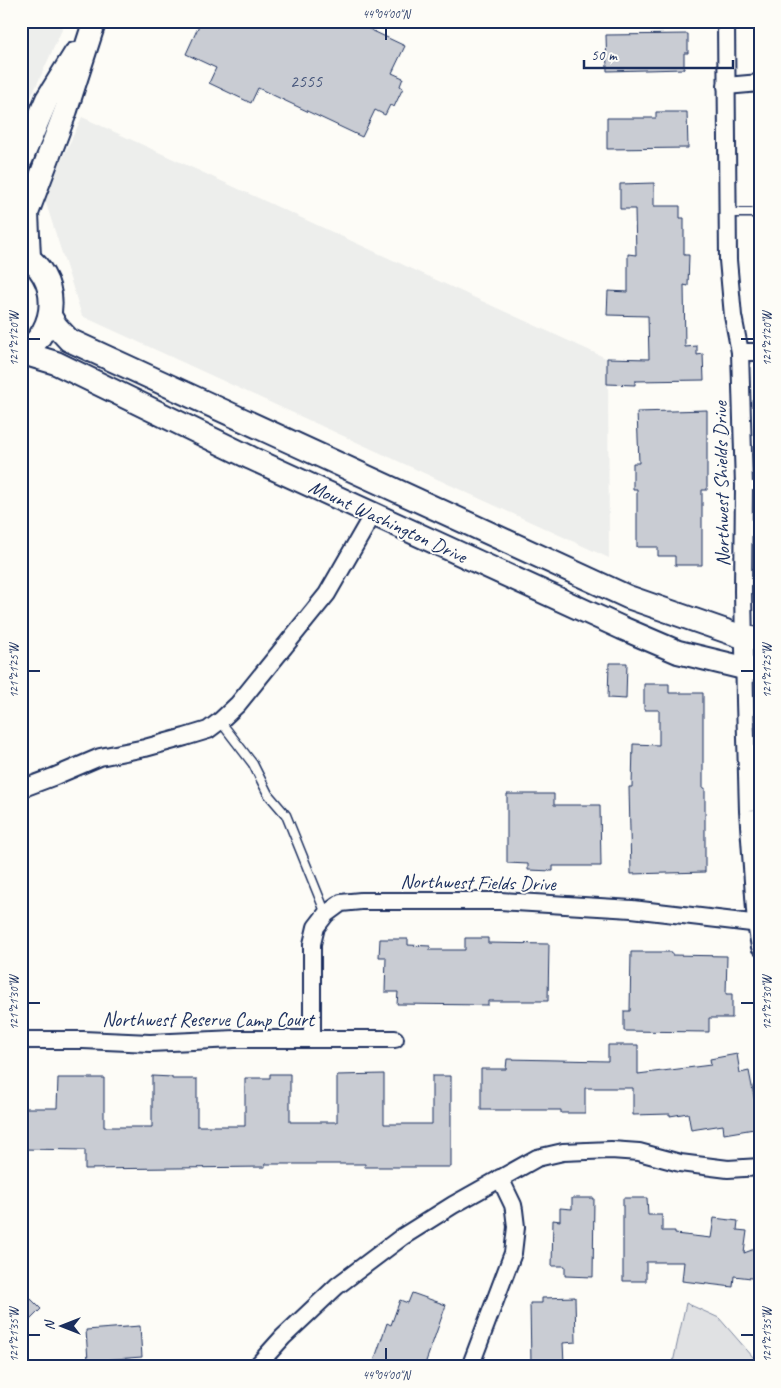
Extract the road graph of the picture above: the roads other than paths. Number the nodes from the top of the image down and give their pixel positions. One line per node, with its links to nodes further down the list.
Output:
1 (726, 21): 4 (street, Northwest Shields Drive)
2 (94, 24): 5 (main road); 8 (main road)
3 (760, 83): 4 (street)
4 (726, 86): 6 (street, Northwest Shields Drive)
5 (21, 160)
6 (728, 213): 7 (lane); 10 (street, Northwest Shields Drive)
7 (760, 213)
8 (25, 255): 9 (main road)
9 (50, 316): 12 (main road); 15 (main road, Mount Washington Drive)
10 (740, 352): 11 (street); 13 (street, Northwest Shields Drive)
11 (760, 352)
12 (22, 354): 14 (main road, Mount Washington Drive)
13 (752, 486): 15 (street, Northwest Shields Drive)
14 (373, 514): 16 (main road, Mount Washington Drive); 17 (street)
15 (752, 638): 16 (street, Northwest Shields Drive)
16 (752, 669): 20 (street, Northwest Shields Drive)
17 (220, 722): 18 (street); 19 (lane)
18 (21, 789)
19 (326, 914): 20 (street, Northwest Fields Drive); 22 (street)
20 (758, 924): 21 (street, Northwest Shields Drive)
21 (760, 947)
22 (312, 1039): 23 (street, Northwest Reserve Camp Court); 24 (street, Northwest Reserve Camp Court)
23 (395, 1039)
24 (21, 1040)
25 (760, 1167): 26 (street)
26 (500, 1178): 27 (street); 28 (street)
27 (256, 1367)
28 (470, 1367)

